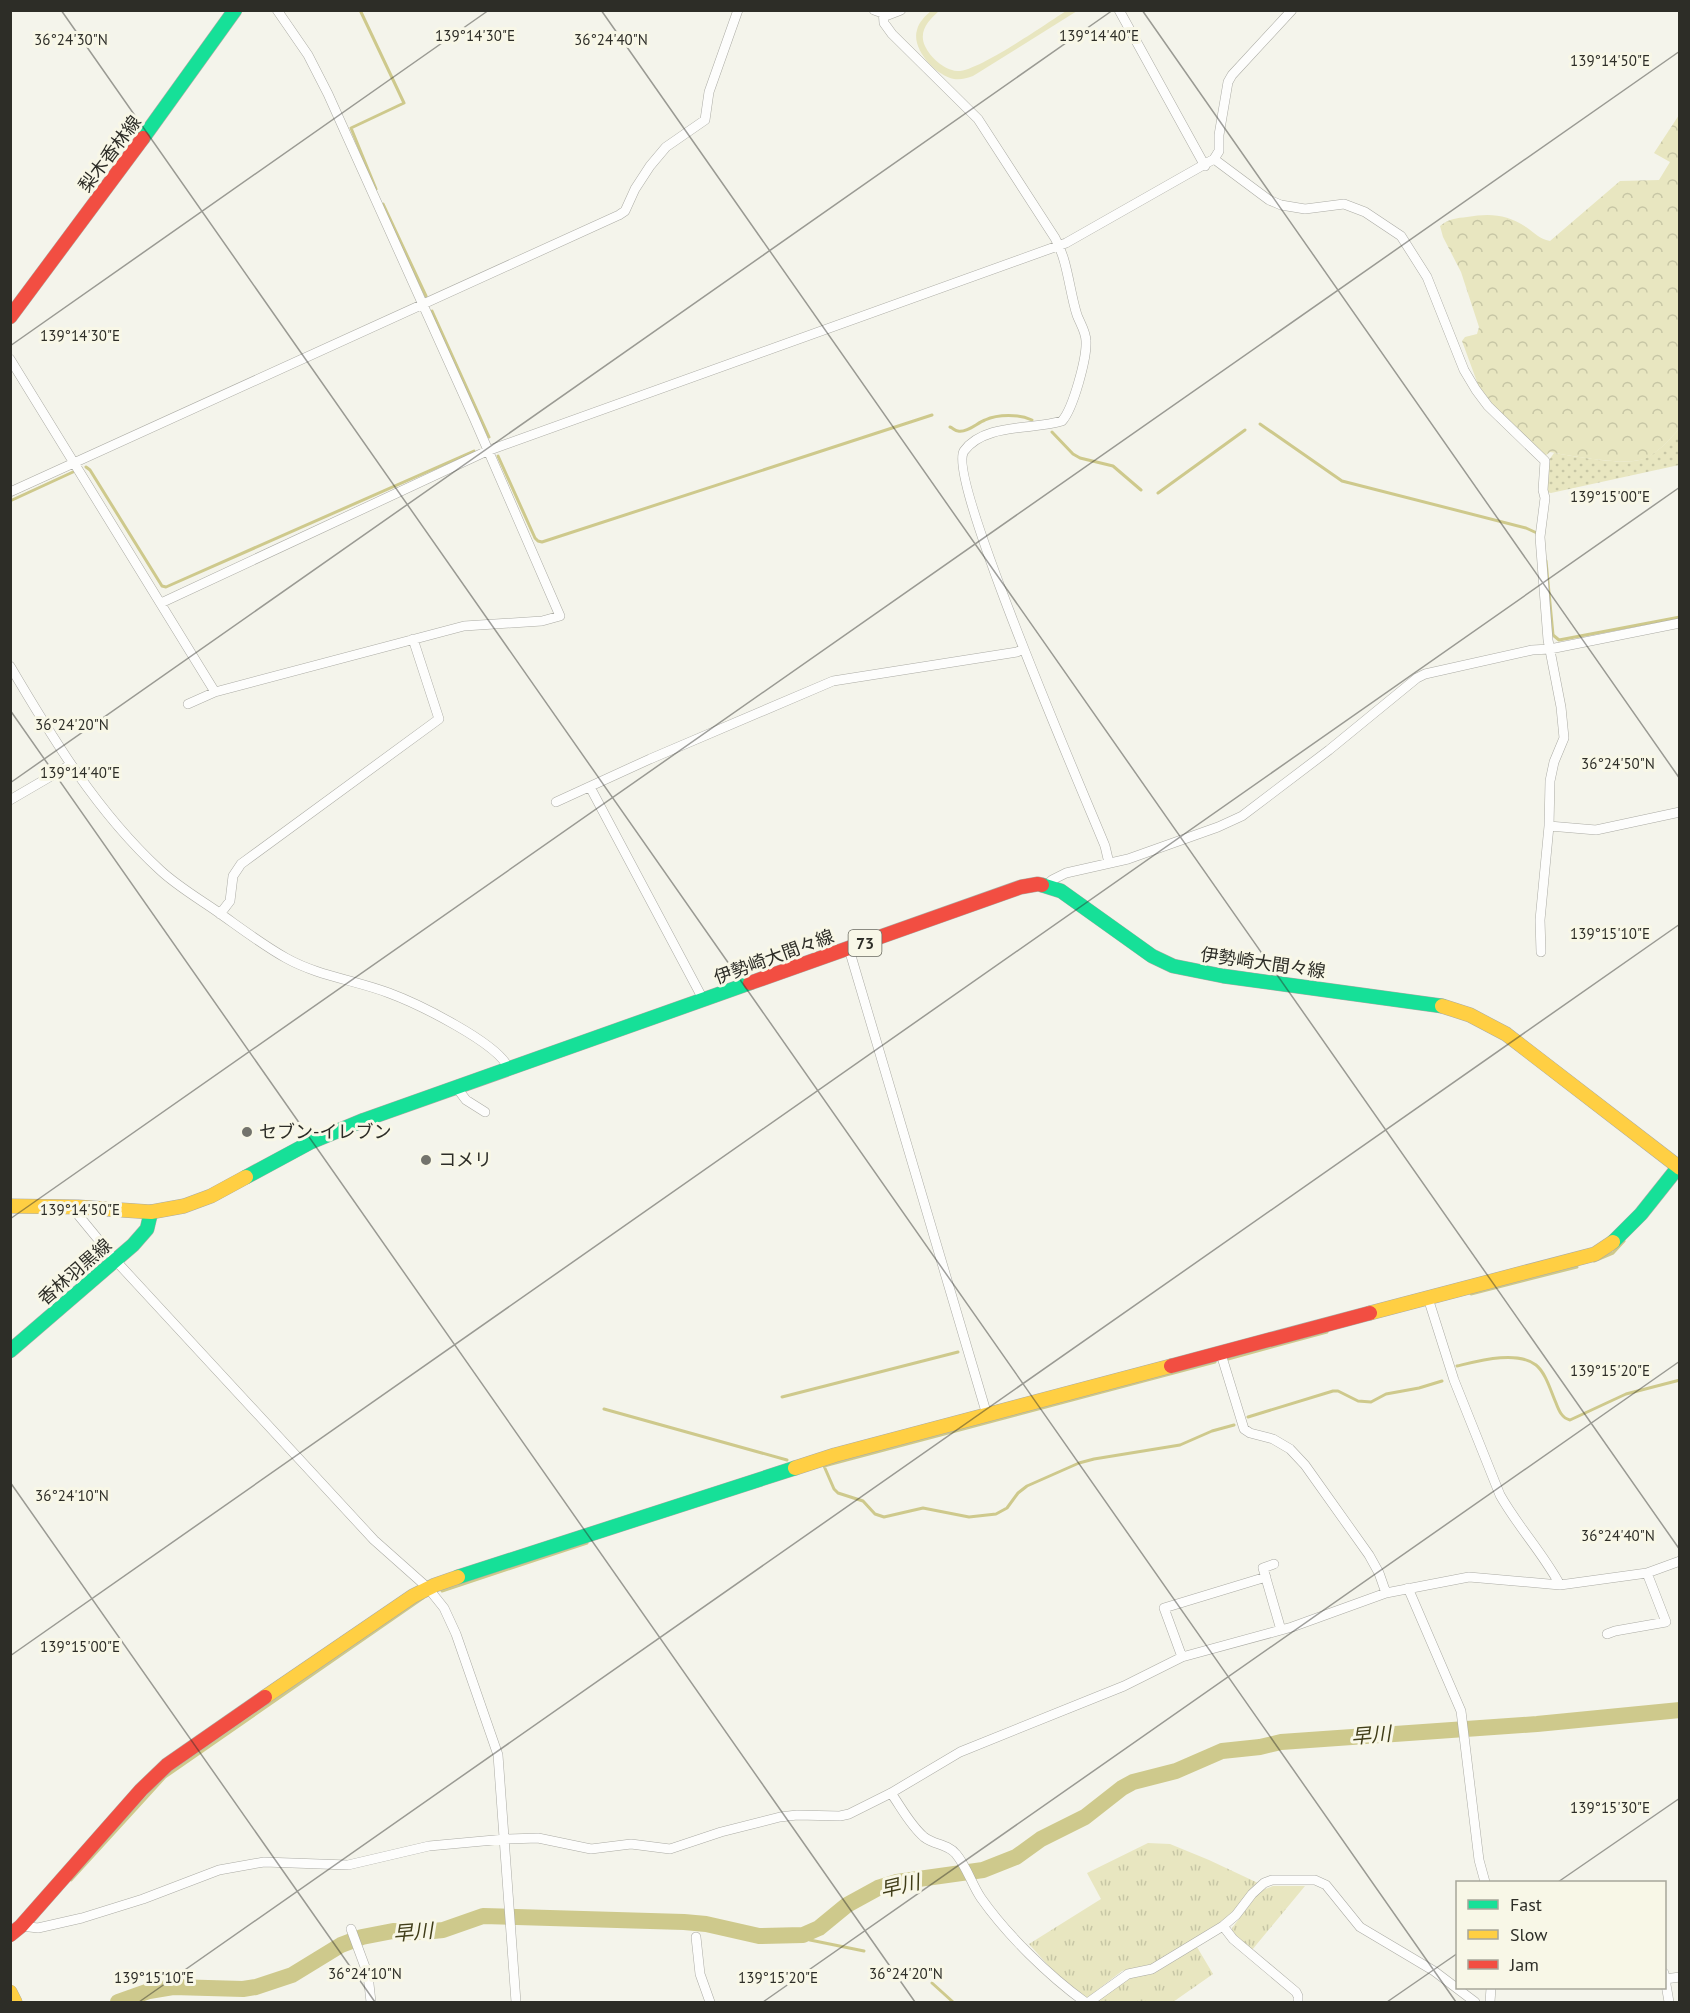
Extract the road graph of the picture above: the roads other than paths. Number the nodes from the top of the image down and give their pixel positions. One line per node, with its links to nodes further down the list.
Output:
1 (235, 10): 12 (main road, 梨木香林線)
2 (277, 10): 11 (street)
3 (738, 10): 11 (street)
4 (901, 10): 7 (street)
5 (1119, 10): 9 (street)
6 (1292, 10): 8 (street)
7 (880, 12): 10 (street)
8 (1214, 159): 9 (street); 21 (street)
9 (1204, 166): 10 (street)
10 (1059, 245): 14 (street); 20 (street)
11 (422, 305): 14 (street); 15 (street)
12 (10, 317)
13 (10, 359): 15 (street)
14 (487, 451): 17 (street); 19 (street)
15 (75, 464): 16 (street); 17 (street)
16 (10, 492)
17 (161, 603): 23 (street)
18 (1680, 623): 21 (street)
19 (413, 639): 23 (street); 33 (street)
20 (1023, 649): 26 (street); 31 (street)
21 (1550, 649): 30 (street); 31 (street)
22 (10, 666): 25 (street)
23 (215, 692): 24 (street)
24 (188, 704)
25 (70, 765): 27 (street); 33 (street)
26 (591, 787): 28 (street); 36 (street)
27 (10, 800)
28 (556, 802)
29 (1680, 812): 30 (street)
30 (1549, 826): 35 (street)
31 (1109, 863): 32 (street)
32 (1046, 886): 34 (main road, 伊勢崎大間々線 / 73); 40 (main road, 伊勢崎大間々線 / 73)
33 (220, 914): 37 (street)
34 (849, 949): 36 (main road, 伊勢崎大間々線 / 73); 48 (street)
35 (1541, 952)
36 (704, 1001): 37 (main road, 伊勢崎大間々線 / 73)
37 (509, 1069): 38 (main road, 伊勢崎大間々線 / 73)
38 (457, 1088): 39 (street); 43 (main road, 伊勢崎大間々線 / 73)
39 (485, 1112)
40 (1679, 1167): 45 (main road)
41 (10, 1206): 42 (main road, 伊勢崎大間々線 / 73)
42 (78, 1207): 43 (main road, 伊勢崎大間々線 / 73); 44 (street)
43 (152, 1212): 44 (main road, 香林羽黒線)
44 (116, 1261): 46 (main road, 香林羽黒線); 54 (street)
45 (1428, 1298): 47 (main road); 53 (street)
46 (10, 1351)
47 (1221, 1354): 48 (main road); 56 (street)
48 (987, 1415): 54 (main road)
49 (1680, 1561): 51 (street)
50 (1274, 1564): 52 (street)
51 (1647, 1573): 53 (street); 58 (street)
52 (1266, 1577): 57 (street); 59 (street)
53 (1560, 1585): 55 (street)
54 (428, 1588): 61 (street); 63 (main road)
55 (1408, 1588): 56 (street); 62 (street)
56 (1386, 1593): 57 (street)
57 (1281, 1630): 59 (street)
58 (1607, 1634)
59 (1182, 1657): 60 (street)
60 (891, 1792): 61 (street); 76 (street)
61 (505, 1839): 63 (street); 74 (street)
62 (1485, 1881)
63 (21, 1926): 66 (main road)
64 (1223, 1926): 69 (street); 76 (street); 77 (street)
65 (351, 1929): 73 (street)
66 (10, 1935)
67 (696, 1937): 75 (street)
68 (1666, 1985): 79 (street)
69 (1456, 1988)
70 (1458, 1989): 78 (street)
71 (10, 1992): 72 (main road)
72 (15, 2002)
73 (371, 2002)
74 (516, 2002)
75 (710, 2002)
76 (1087, 2002)
77 (1299, 2002)
78 (1475, 2002)
79 (1669, 2002)

